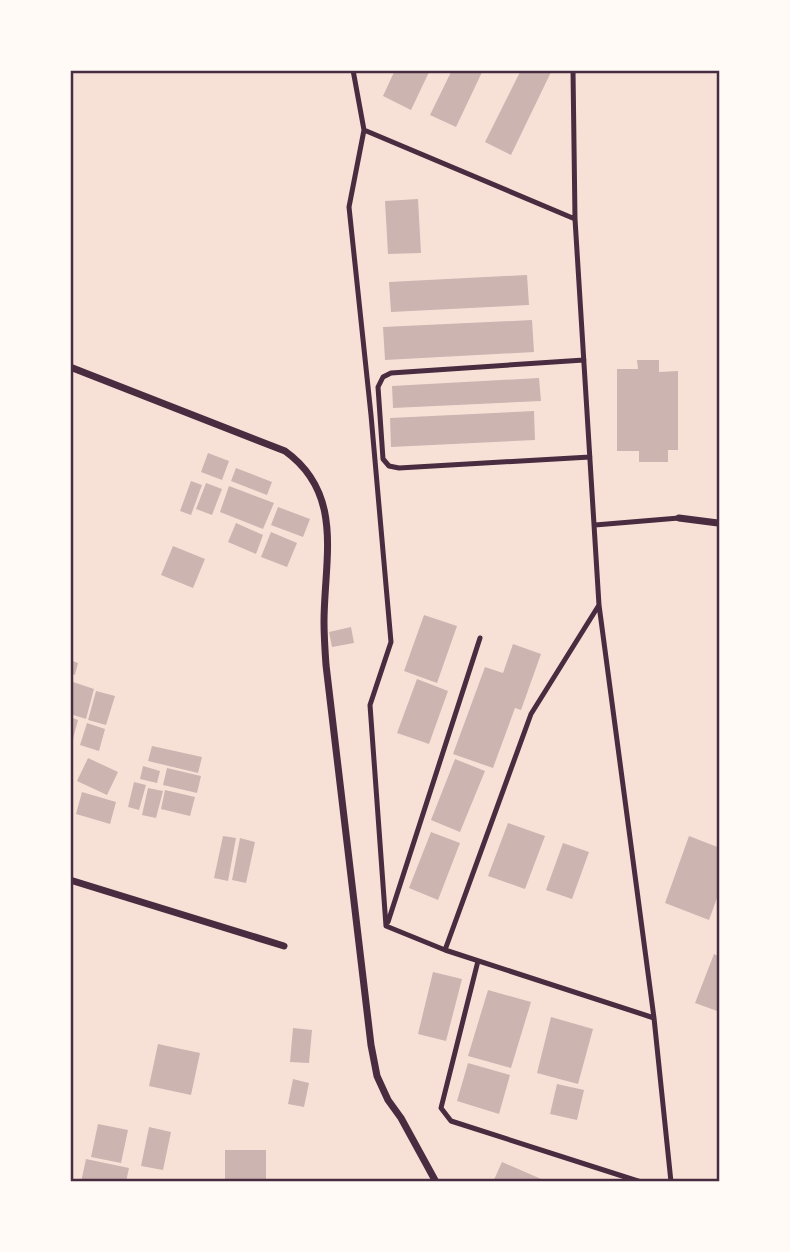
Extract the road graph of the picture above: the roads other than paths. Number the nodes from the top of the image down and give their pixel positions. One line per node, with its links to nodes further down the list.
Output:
1 (353, 70): 3 (lane)
2 (573, 70): 4 (lane)
3 (364, 130): 4 (lane); 14 (lane)
4 (575, 219): 5 (lane)
5 (584, 360): 7 (lane); 7 (lane)
6 (70, 367): 19 (street)
7 (590, 457): 10 (lane)
8 (679, 518): 9 (street); 10 (lane)
9 (719, 523)
10 (595, 525): 11 (lane)
11 (599, 605): 16 (lane); 18 (lane)
12 (480, 638): 14 (lane)
13 (70, 880): 15 (street)
14 (386, 926): 16 (lane)
15 (284, 946)
16 (445, 950): 17 (lane)
17 (478, 961): 18 (lane); 20 (lane)
18 (654, 1018): 21 (lane)
19 (436, 1182)
20 (641, 1182)
21 (671, 1182)

